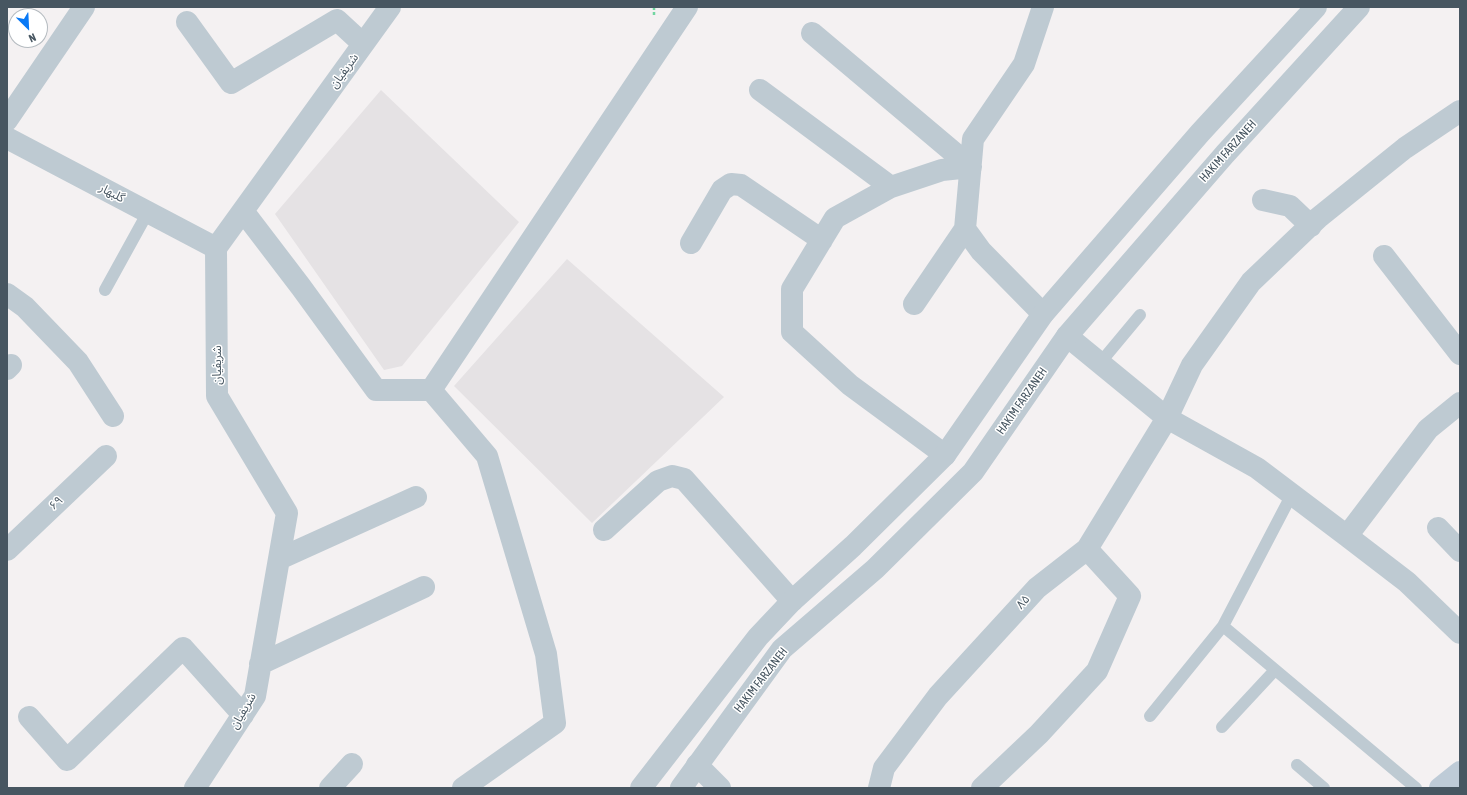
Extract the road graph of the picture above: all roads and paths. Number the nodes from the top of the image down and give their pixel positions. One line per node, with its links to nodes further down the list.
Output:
1 (84, 7): 12 (street)
2 (390, 7): 9 (street, شریفیان)
3 (687, 7): 33 (street)
4 (1043, 7): 14 (street)
5 (1316, 7): 28 (street)
6 (1359, 7): 30 (street, HAKIM FARZANEH)
7 (187, 22): 9 (street)
8 (812, 33): 14 (street)
9 (363, 44): 17 (street, شریفیان)
10 (760, 90): 15 (street)
11 (1460, 111): 19 (street, ۸۵)
12 (7, 120)
13 (7, 138): 18 (street, گلبهار)
14 (970, 167): 15 (street); 20 (street)
15 (891, 187): 21 (street)
16 (1263, 200): 19 (street)
17 (243, 211): 23 (street, شریفیان); 33 (street)
18 (148, 212): 23 (street, گلبهار); 25 (lane)
19 (1311, 226): 36 (street, ۸۵)
20 (965, 228): 27 (street); 28 (street)
21 (822, 240): 22 (street); 37 (street)
22 (691, 242)
23 (216, 248): 48 (street, شریفیان)
24 (1384, 256): 31 (street)
25 (105, 290)
26 (7, 294): 35 (street)
27 (914, 304)
28 (1043, 314): 30 (street); 37 (street)
29 (1140, 315): 32 (lane)
30 (1067, 336): 32 (street); 49 (street, HAKIM FARZANEH)
31 (1460, 354)
32 (1100, 362): 36 (street)
33 (431, 390): 66 (street)
34 (1460, 403): 43 (street)
35 (113, 416)
36 (1167, 418): 39 (street); 45 (street, ۸۵)
37 (945, 455): 44 (street)
38 (106, 456): 46 (street, ۶۹)
39 (1292, 494): 43 (street); 52 (lane)
40 (416, 497): 48 (street)
41 (1438, 528): 47 (street)
42 (604, 530): 51 (street)
43 (1347, 536): 53 (street)
44 (853, 546): 49 (street); 51 (street)
45 (1087, 549): 70 (street, ۸۵); 71 (street)
46 (7, 550)
47 (1460, 551)
48 (279, 559): 54 (street, شریفیان)
49 (875, 569): 61 (street, HAKIM FARZANEH)
50 (424, 587): 54 (street)
51 (792, 601): 67 (street)
52 (1223, 626): 55 (lane); 58 (lane)
53 (1460, 633)
54 (260, 664): 56 (street, شریفیان)
55 (1275, 670): 59 (lane); 73 (lane)
56 (243, 715): 57 (street); 64 (street, شریفیان)
57 (29, 716)
58 (1150, 716)
59 (1222, 727)
60 (352, 764): 65 (street)
61 (697, 765): 68 (street, HAKIM FARZANEH); 69 (street)
62 (1297, 765): 72 (lane)
63 (1460, 772): 74 (main road)
64 (195, 788)
65 (330, 788)
66 (463, 788)
67 (641, 788)
68 (681, 788)
69 (720, 788)
70 (879, 788)
71 (982, 788)
72 (1324, 788)
73 (1416, 788)
74 (1440, 788)

